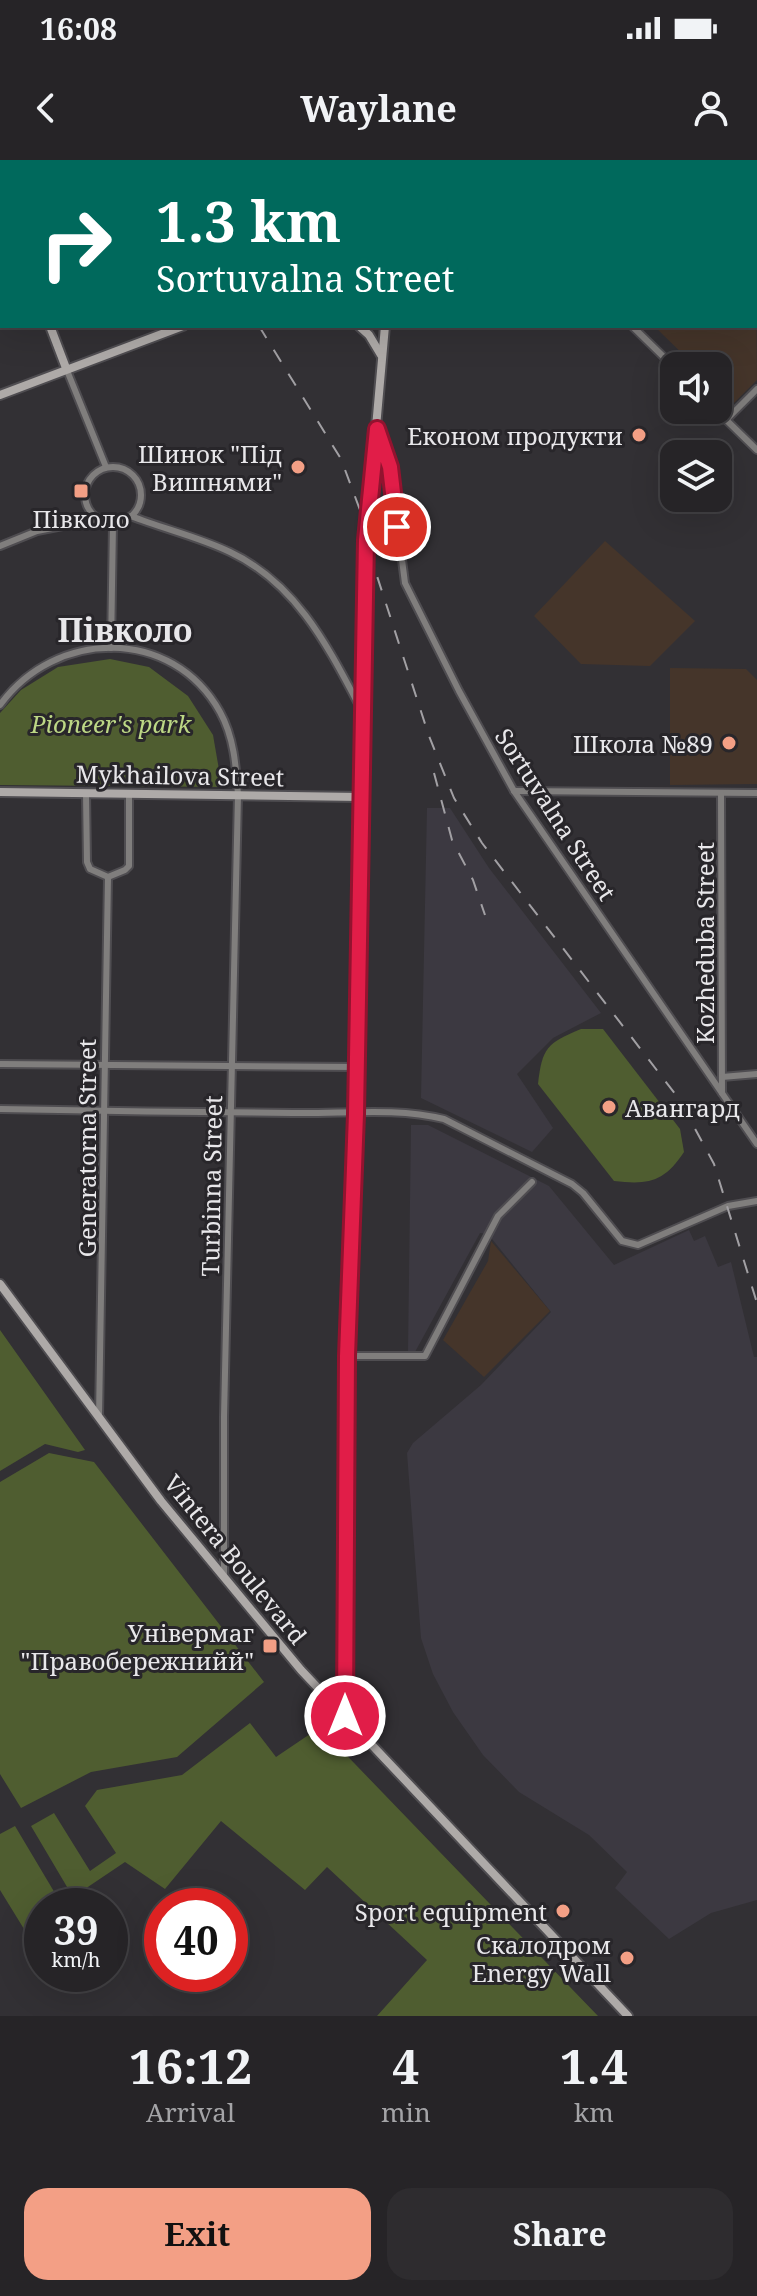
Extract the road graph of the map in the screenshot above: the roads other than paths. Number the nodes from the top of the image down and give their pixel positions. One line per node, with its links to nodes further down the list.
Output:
1 (51, 328): 8 (street)
2 (177, 328): 8 (street)
3 (361, 328): 7 (street)
4 (385, 328): 7 (street)
5 (634, 328): 6 (street)
6 (660, 353)
7 (383, 359): 13 (street)
8 (66, 368): 10 (street); 15 (street)
9 (757, 389): 11 (street)
10 (0, 395)
11 (732, 414)
12 (730, 424): 14 (street)
13 (377, 429): 22 (street); 23 (street, Sortuvalna Street)
14 (757, 450)
15 (106, 467): 16 (street); 17 (street)
16 (131, 516): 18 (street); 22 (street)
17 (98, 519): 18 (street); 19 (street)
18 (113, 524): 20 (street)
19 (0, 546)
20 (111, 648): 21 (street, Turbinna Street); 29 (street, Turbinna Street)
21 (0, 705)
22 (362, 711): 30 (street)
23 (514, 791): 26 (street); 38 (street, Sortuvalna Street)
24 (0, 792): 25 (street, Mykhailova Street)
25 (86, 793): 28 (street, Mykhailova Street); 31 (street)
26 (721, 793): 27 (street); 37 (street, Kozheduba Street)
27 (757, 793)
28 (129, 795): 29 (street, Mykhailova Street); 31 (street)
29 (238, 795): 30 (street, Mykhailova Street); 34 (street, Turbinna Street)
30 (360, 797): 35 (street)
31 (108, 877): 33 (street, Generatorna Street)
32 (0, 1064): 33 (street)
33 (104, 1065): 34 (street); 40 (street, Generatorna Street)
34 (232, 1065): 35 (street); 41 (street, Turbinna Street)
35 (357, 1067): 42 (street)
36 (757, 1074): 37 (street)
37 (722, 1077): 38 (street, Kozheduba Street)
38 (722, 1094): 43 (street, Sortuvalna Street)
39 (0, 1109): 40 (street)
40 (103, 1111): 41 (street); 48 (street, Generatorna Street)
41 (231, 1112): 42 (street); 49 (street, Turbinna Street)
42 (356, 1114): 45 (street); 47 (street)
43 (757, 1144)
44 (532, 1182): 47 (street)
45 (757, 1201)
46 (0, 1284): 48 (street, Vintera Boulevard)
47 (347, 1356): 50 (street)
48 (99, 1420): 49 (street, Vintera Boulevard)
49 (224, 1578): 50 (street, Vintera Boulevard)
50 (345, 1716): 51 (street, Vintera Boulevard)
51 (628, 2016)

